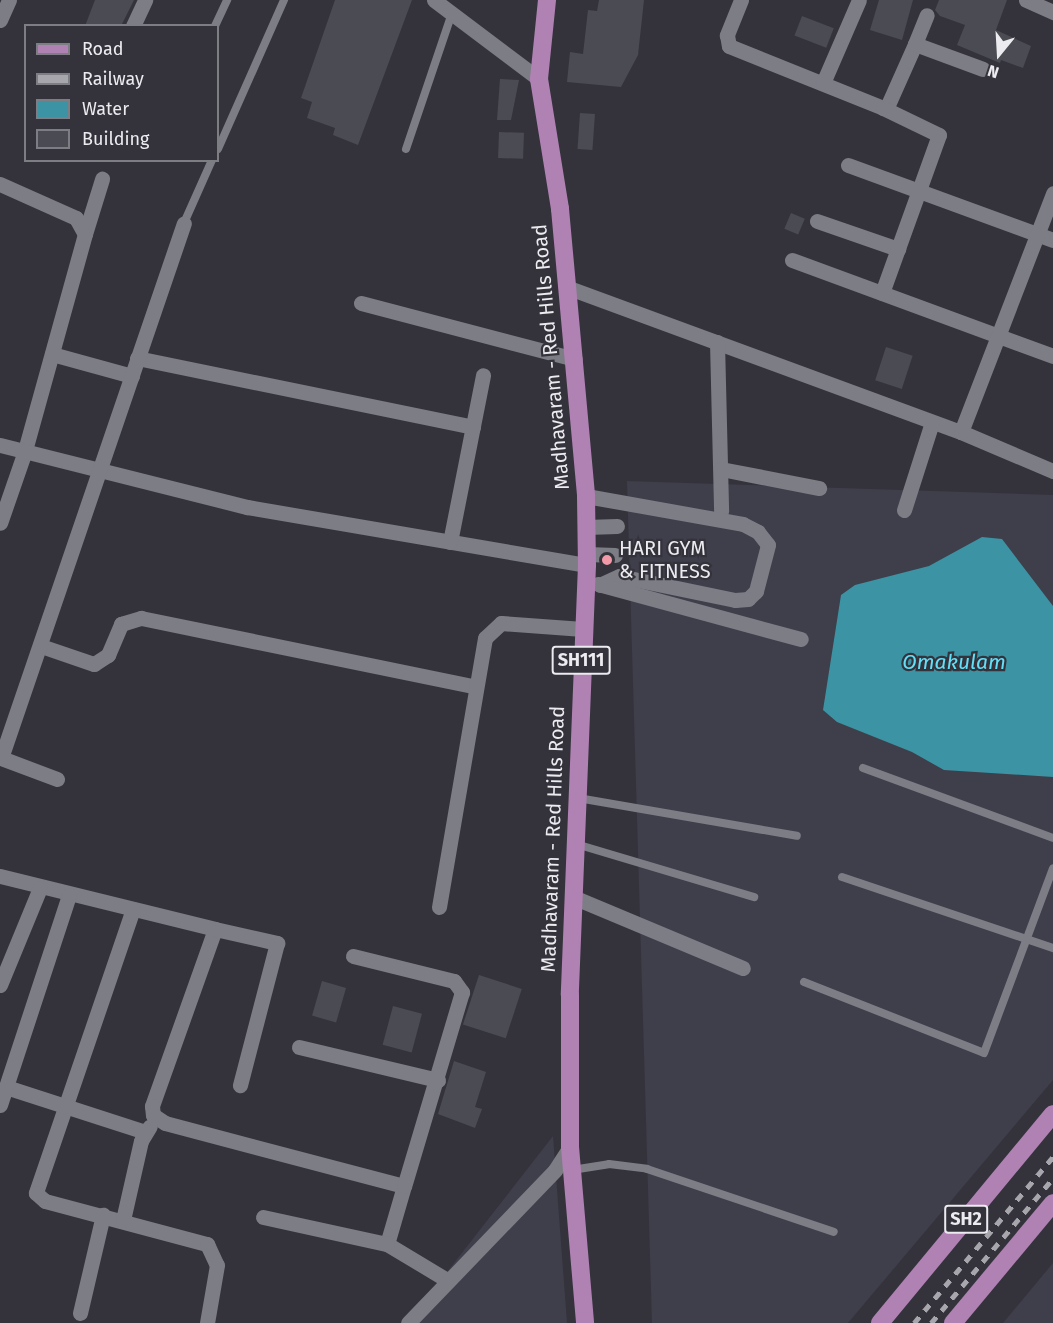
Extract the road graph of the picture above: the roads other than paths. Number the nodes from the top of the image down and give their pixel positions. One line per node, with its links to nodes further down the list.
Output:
1 (9, 0): 13 (street)
2 (145, 0): 14 (street)
3 (227, 0): 15 (lane)
4 (284, 0): 21 (lane)
5 (434, 0): 11 (street)
6 (547, 0): 18 (main road, Madhavaram - Red Hills Road / SH111)
7 (741, 0): 19 (street)
8 (859, 0): 19 (street)
9 (1026, 0): 10 (street)
10 (1053, 12)
11 (452, 14): 18 (street); 22 (lane)
12 (927, 15): 16 (street)
13 (0, 20)
14 (134, 24)
15 (216, 24)
16 (915, 44): 17 (street); 20 (street)
17 (983, 69)
18 (539, 79): 36 (main road, Madhavaram - Red Hills Road / SH111)
19 (823, 83): 20 (street)
20 (883, 108): 27 (street)
21 (219, 146)
22 (406, 149)
23 (211, 162): 30 (lane)
24 (848, 165): 27 (street)
25 (102, 179): 31 (street)
26 (0, 184): 31 (street)
27 (919, 191): 32 (street); 34 (street)
28 (1053, 193): 32 (street)
29 (817, 221): 34 (street)
30 (184, 223): 43 (street)
31 (85, 234): 41 (street)
32 (1037, 234): 33 (street); 39 (street)
33 (1053, 240)
34 (898, 249): 37 (street)
35 (792, 260): 37 (street)
36 (569, 288): 40 (street); 44 (main road, Madhavaram - Red Hills Road / SH111)
37 (882, 293): 39 (street)
38 (361, 303): 44 (street)
39 (997, 335): 42 (street); 49 (street)
40 (717, 342): 47 (street); 52 (street)
41 (52, 354): 46 (street); 51 (street)
42 (1053, 356)
43 (137, 358): 46 (street); 48 (street)
44 (575, 359): 56 (main road, Madhavaram - Red Hills Road / SH111)
45 (483, 375): 48 (street)
46 (132, 376): 54 (street)
47 (932, 422): 49 (street); 57 (street)
48 (473, 427): 62 (street)
49 (961, 432): 53 (street)
50 (0, 445): 51 (street)
51 (25, 451): 54 (street); 59 (street)
52 (720, 469): 55 (street); 58 (street)
53 (1053, 471)
54 (102, 472): 62 (street); 67 (street)
55 (819, 488)
56 (586, 496): 61 (main road, Madhavaram - Red Hills Road / SH111); 64 (street)
57 (904, 510)
58 (721, 511)
59 (0, 523)
60 (617, 526): 61 (street)
61 (586, 527): 64 (main road, Madhavaram - Red Hills Road / SH111)
62 (450, 542): 64 (street)
63 (615, 555): 64 (street)
64 (590, 571): 65 (main road, Madhavaram - Red Hills Road / SH111); 66 (street)
65 (583, 628): 68 (street); 72 (main road, Madhavaram - Red Hills Road / SH111)
66 (801, 639)
67 (41, 646): 68 (street); 69 (street)
68 (476, 687): 83 (street)
69 (1, 760): 71 (street)
70 (863, 768): 74 (lane)
71 (57, 779)
72 (576, 798): 73 (lane); 75 (main road, Madhavaram - Red Hills Road / SH111)
73 (797, 836)
74 (1053, 838)
75 (574, 843): 81 (main road, Madhavaram - Red Hills Road / SH111); 82 (lane)
76 (1053, 868): 86 (lane)
77 (0, 876): 79 (street)
78 (842, 878): 86 (lane)
79 (40, 888): 80 (street); 91 (street)
80 (69, 894): 84 (street); 95 (street)
81 (573, 897): 89 (street); 101 (main road, Madhavaram - Red Hills Road / SH111)
82 (754, 897)
83 (439, 907)
84 (133, 909): 85 (street); 97 (street)
85 (215, 929): 94 (street); 99 (street)
86 (1029, 938): 87 (lane); 90 (lane)
87 (1053, 948)
88 (353, 956): 93 (street)
89 (743, 968)
90 (804, 982)
91 (0, 985)
92 (299, 1047): 93 (street)
93 (438, 1080): 103 (street)
94 (240, 1084)
95 (6, 1087): 96 (street); 97 (street)
96 (0, 1105)
97 (66, 1106): 100 (street); 105 (street)
98 (1053, 1114): 115 (main road, SH2)
99 (157, 1121): 100 (street); 103 (street)
100 (145, 1132): 107 (street)
101 (570, 1147): 102 (main road, Madhavaram - Red Hills Road / SH111); 110 (street)
102 (572, 1170): 108 (lane); 114 (main road, Madhavaram - Red Hills Road / SH111)
103 (404, 1186): 109 (street)
104 (1053, 1203): 116 (main road)
105 (103, 1215): 107 (street); 111 (street)
106 (263, 1217): 109 (street)
107 (123, 1220): 112 (street)
108 (834, 1232)
109 (387, 1244): 110 (street)
110 (447, 1280): 113 (street)
111 (80, 1313)
112 (207, 1323)
113 (408, 1323)
114 (585, 1323)
115 (880, 1323)
116 (952, 1323)

